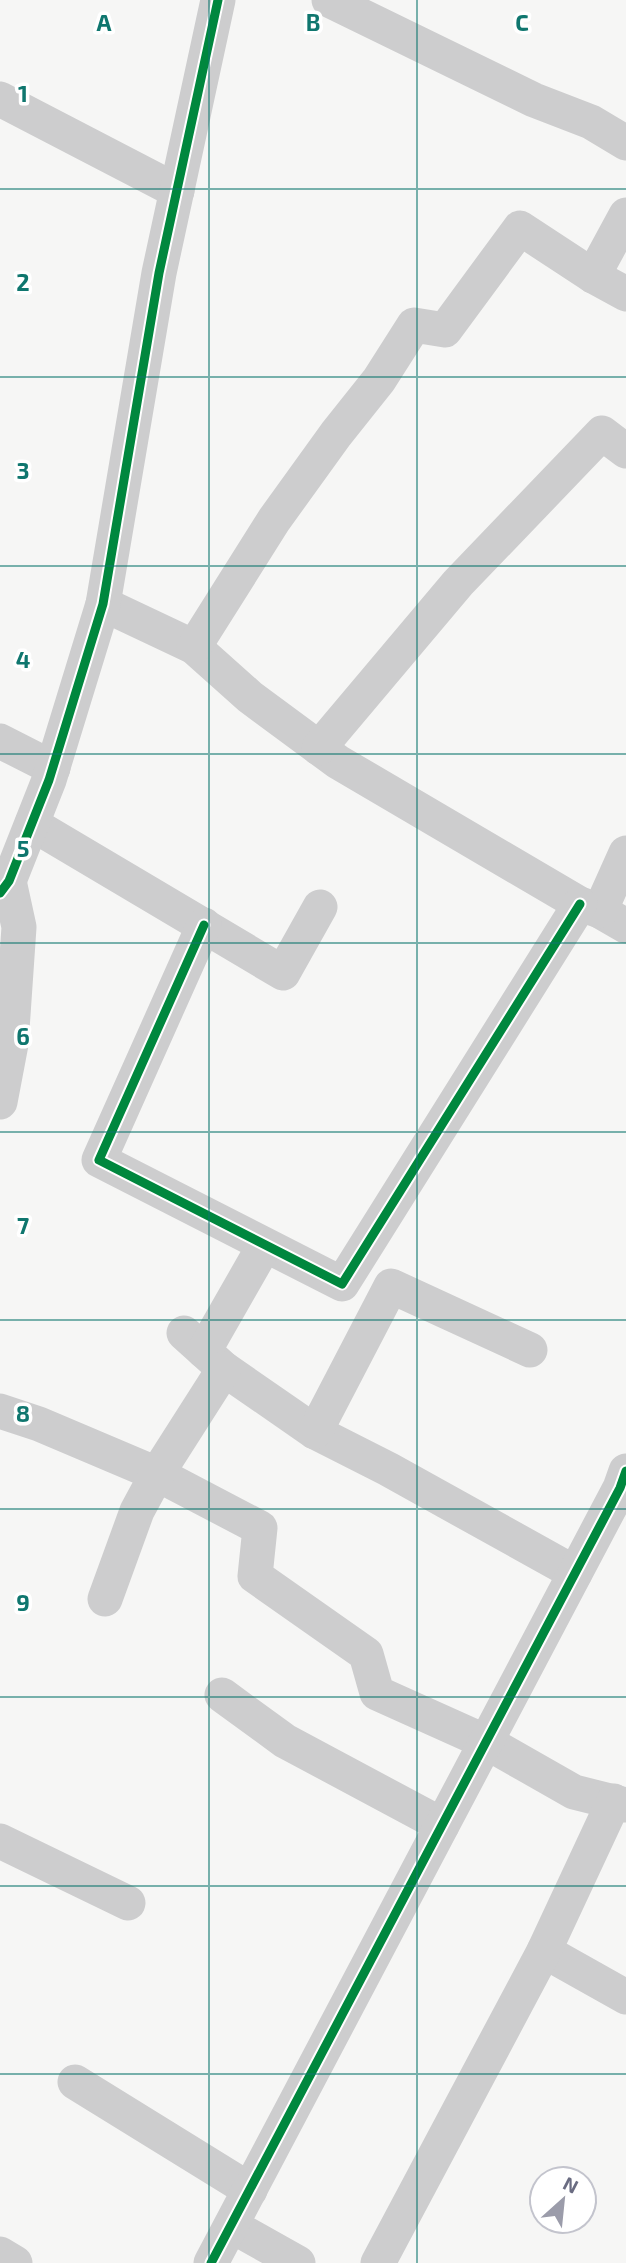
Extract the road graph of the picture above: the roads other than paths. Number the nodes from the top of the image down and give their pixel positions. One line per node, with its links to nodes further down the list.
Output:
1 (218, 0): 5 (street)
2 (329, 0): 4 (street)
3 (0, 99): 5 (street)
4 (626, 144)
5 (177, 191): 10 (street)
6 (626, 215): 7 (street)
7 (593, 276): 8 (street); 11 (street)
8 (626, 294)
9 (626, 451): 13 (street)
10 (103, 604): 11 (street); 14 (street)
11 (194, 647): 13 (street)
12 (0, 741): 14 (street)
13 (319, 748): 19 (street)
14 (53, 768): 15 (street)
15 (32, 824): 17 (street); 20 (street)
16 (626, 853): 19 (street)
17 (5, 887): 21 (street)
18 (320, 907): 20 (street)
19 (602, 914): 22 (street)
20 (204, 925): 22 (street)
21 (0, 1102)
22 (264, 1246): 24 (street)
23 (530, 1350): 26 (street)
24 (204, 1351): 26 (street); 28 (street)
25 (0, 1411): 28 (street)
26 (316, 1432): 29 (street)
27 (626, 1471): 29 (street)
28 (157, 1474): 30 (street); 32 (street)
29 (575, 1573): 32 (street)
30 (105, 1599)
31 (222, 1695): 34 (street)
32 (486, 1742): 33 (street); 34 (street)
33 (620, 1803): 37 (street)
34 (442, 1825): 40 (street)
35 (0, 1841): 36 (street)
36 (128, 1903)
37 (544, 1951): 38 (street); 46 (street)
38 (626, 1997)
39 (75, 2082): 40 (street)
40 (250, 2190): 41 (street)
41 (232, 2226): 44 (street); 45 (street)
42 (0, 2254): 43 (street)
43 (15, 2263)
44 (211, 2263)
45 (299, 2263)
46 (378, 2263)

